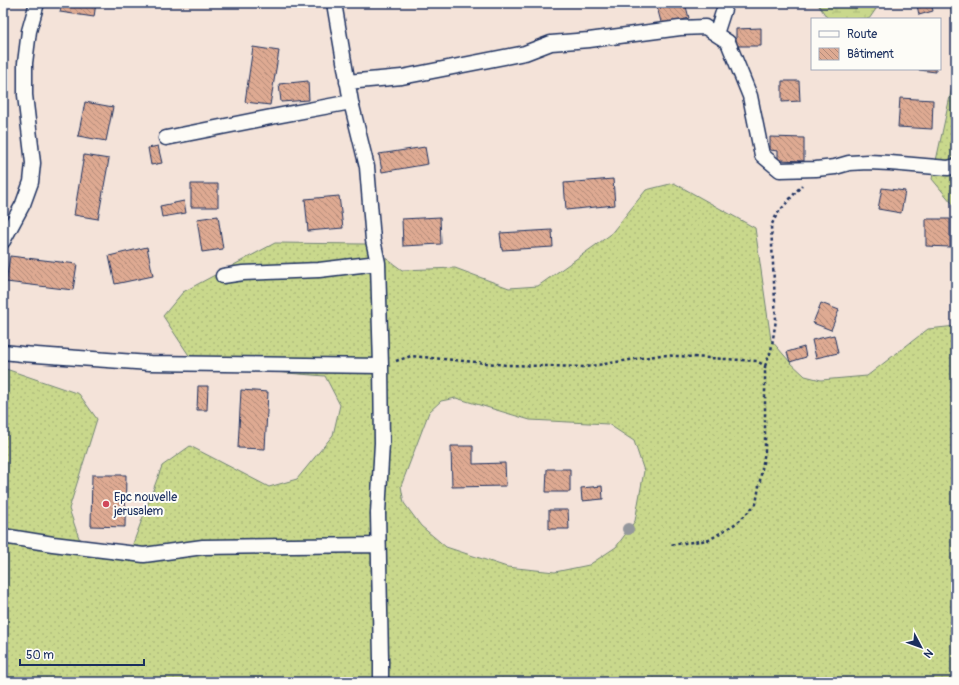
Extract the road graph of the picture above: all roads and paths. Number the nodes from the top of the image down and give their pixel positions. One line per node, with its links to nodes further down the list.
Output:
1 (37, 3): 10 (street)
2 (334, 3): 5 (street)
3 (726, 3): 4 (street)
4 (716, 34): 5 (street); 9 (street)
5 (347, 82): 6 (street)
6 (351, 102): 7 (street); 11 (street)
7 (166, 138)
8 (956, 166): 9 (street)
9 (816, 169): 15 (path)
10 (3, 241)
11 (378, 263): 12 (street); 14 (street)
12 (223, 276)
13 (3, 352): 14 (street)
14 (381, 366): 15 (path); 17 (street)
15 (765, 366): 18 (path)
16 (3, 536): 17 (street)
17 (378, 545): 19 (street)
18 (669, 545)
19 (381, 682)

